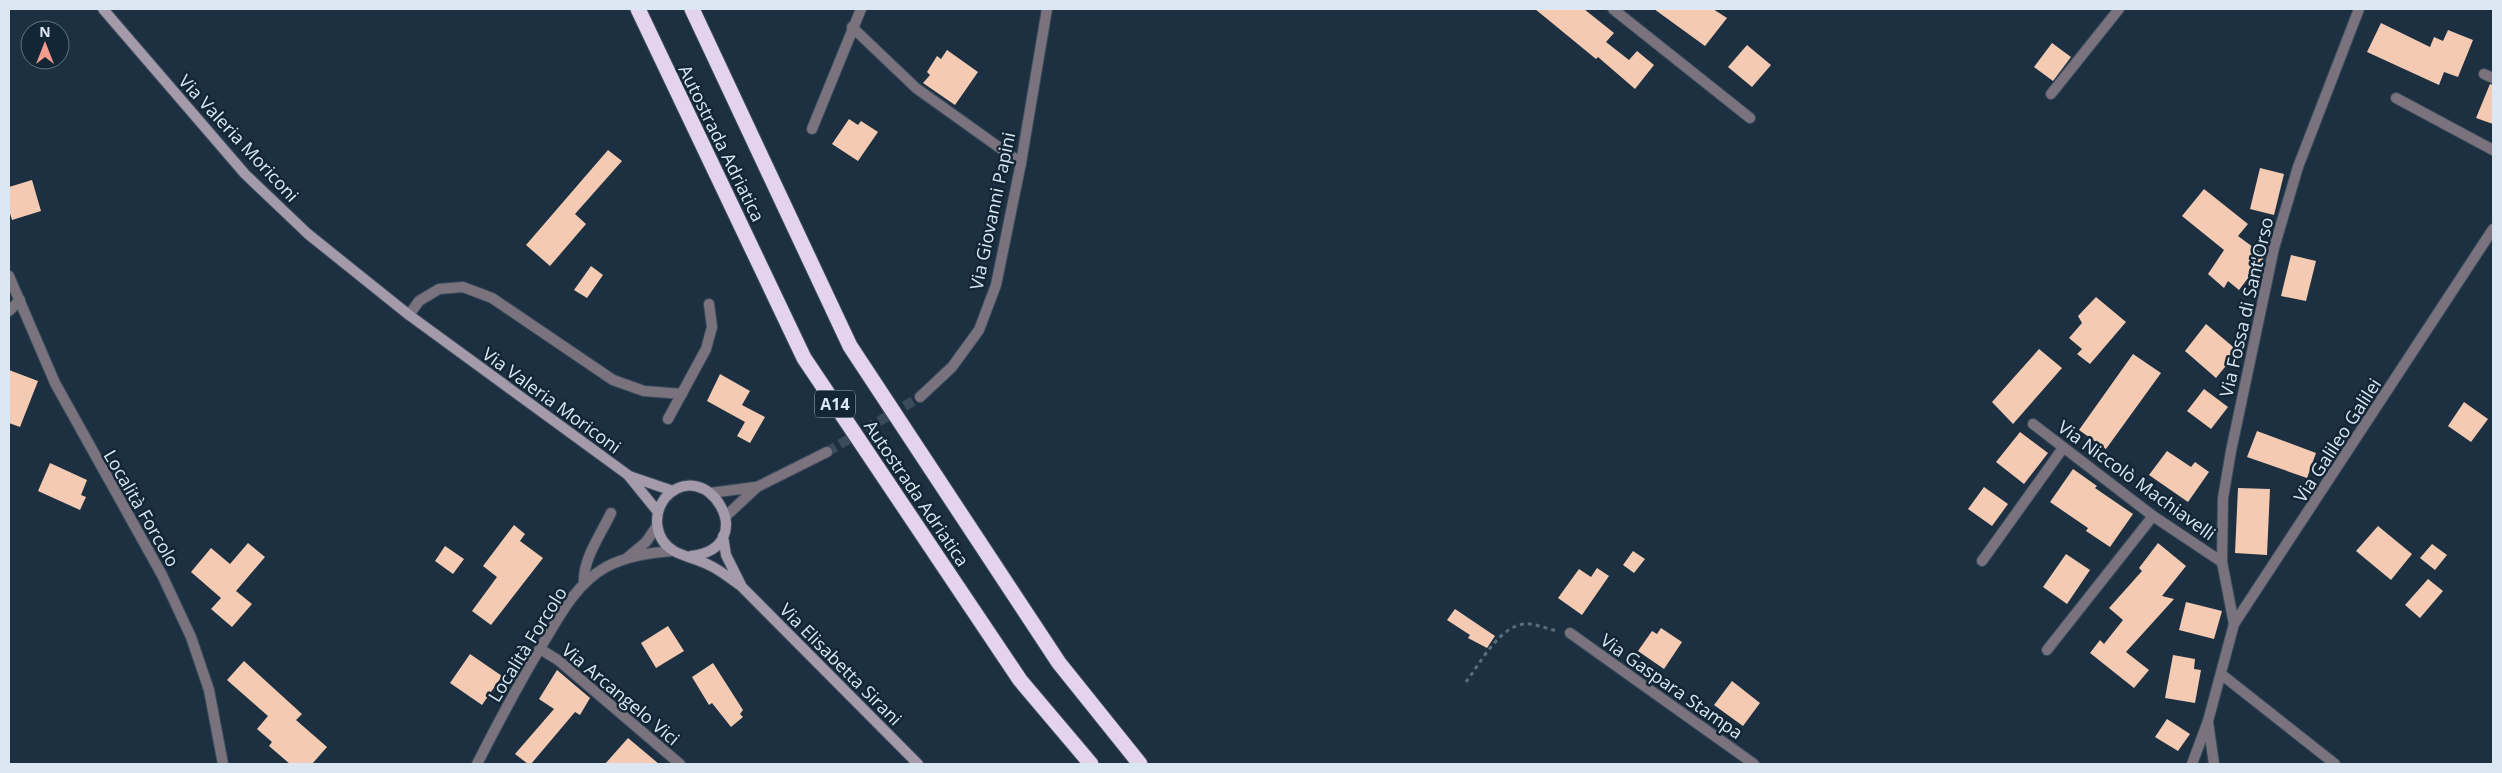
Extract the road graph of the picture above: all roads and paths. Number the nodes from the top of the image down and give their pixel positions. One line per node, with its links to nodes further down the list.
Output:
1 (104, 9): 21 (main road, Via Valeria Moriconi)
2 (638, 9): 56 (highway, Autostrada Adriatica / A14)
3 (692, 9): 57 (highway, Autostrada Adriatica / A14)
4 (861, 9): 9 (street)
5 (1046, 9): 15 (street, Via Giovanni Papini)
6 (1614, 9): 12 (street)
7 (2119, 9): 10 (street)
8 (2359, 9): 42 (street, Via Fossa di Sant'Orso)
9 (852, 26): 13 (street); 15 (street)
10 (2051, 94)
11 (2396, 98): 14 (street)
12 (1750, 118)
13 (812, 129)
14 (2493, 150)
15 (1021, 163): 23 (street, Via Giovanni Papini)
16 (2493, 229): 45 (street, Via Galileo Galilei)
17 (9, 276): 18 (street, Località Forcolo)
18 (20, 300): 20 (street); 52 (street, Località Forcolo)
19 (709, 304): 22 (street)
20 (9, 311)
21 (409, 315): 22 (street); 28 (main road, Via Valeria Moriconi)
22 (682, 394): 24 (street)
23 (920, 397)
24 (668, 419)
25 (2033, 424): 26 (street, Via Niccolò Machiavelli)
26 (2063, 448): 35 (street, Via Niccolò Machiavelli); 41 (street)
27 (827, 452): 29 (street)
28 (628, 475): 30 (main road, Via Valeria Moriconi); 32 (main road, Via Valeria Moriconi)
29 (756, 487): 31 (street); 34 (street)
30 (673, 491): 31 (main road); 32 (main road)
31 (710, 492): 34 (main road)
32 (658, 512): 36 (main road)
33 (611, 513): 43 (street, Località Forcolo)
34 (726, 516): 37 (main road)
35 (2153, 516): 42 (street, Via Niccolò Machiavelli); 48 (street)
36 (657, 526): 38 (main road); 40 (street)
37 (723, 536): 39 (main road); 44 (main road, Via Elisabetta Sirani)
38 (672, 551): 39 (main road); 40 (street)
39 (691, 556): 44 (main road, Via Elisabetta Sirani)
40 (627, 558): 43 (street)
41 (1982, 560)
42 (2222, 562): 45 (street, Via Fossa di Sant'Orso)
43 (584, 584): 47 (street, Località Forcolo)
44 (741, 586): 55 (main road, Via Elisabetta Sirani)
45 (2234, 624): 49 (street, Via Galileo Galilei)
46 (1570, 633): 50 (path); 58 (street, Via Gaspara Stampa)
47 (540, 649): 53 (street, Località Forcolo); 54 (street, Via Arcangelo Vici)
48 (2047, 650)
49 (2220, 674): 51 (street, Via Galileo Galilei); 61 (street)
50 (1466, 682)
51 (2208, 721): 59 (street, Via Galileo Galilei); 60 (street)
52 (223, 764)
53 (477, 764)
54 (680, 764)
55 (918, 764)
56 (1091, 764)
57 (1140, 764)
58 (1754, 764)
59 (2192, 764)
60 (2214, 764)
61 (2335, 764)

